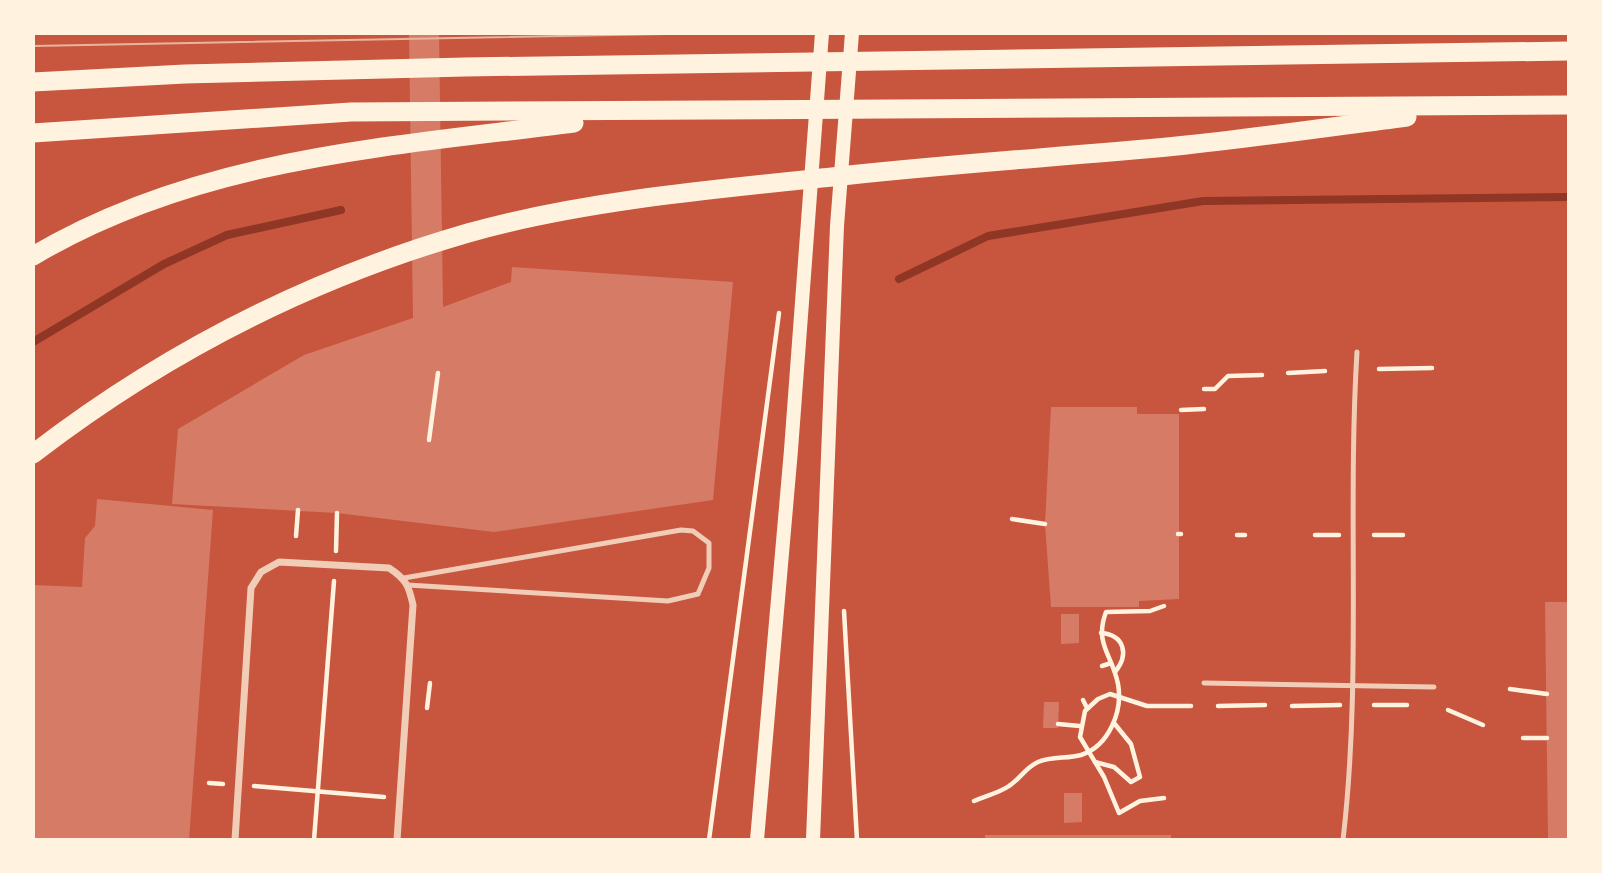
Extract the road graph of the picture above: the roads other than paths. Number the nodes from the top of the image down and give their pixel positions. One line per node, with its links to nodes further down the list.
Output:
1 (822, 33): 18 (main road)
2 (852, 33): 19 (main road)
3 (1569, 51): 4 (highway)
4 (33, 82)
5 (1499, 105): 6 (highway); 7 (highway); 11 (highway)
6 (1569, 105)
7 (651, 113): 8 (highway); 9 (highway)
8 (33, 132)
9 (33, 256)
10 (1357, 352): 14 (lane)
11 (33, 454)
12 (406, 581): 12 (lane); 16 (street); 17 (street)
13 (1204, 683): 14 (lane)
14 (1353, 686): 15 (lane); 20 (lane)
15 (1434, 687)
16 (235, 840)
17 (397, 840)
18 (757, 840)
19 (813, 840)
20 (1343, 840)

